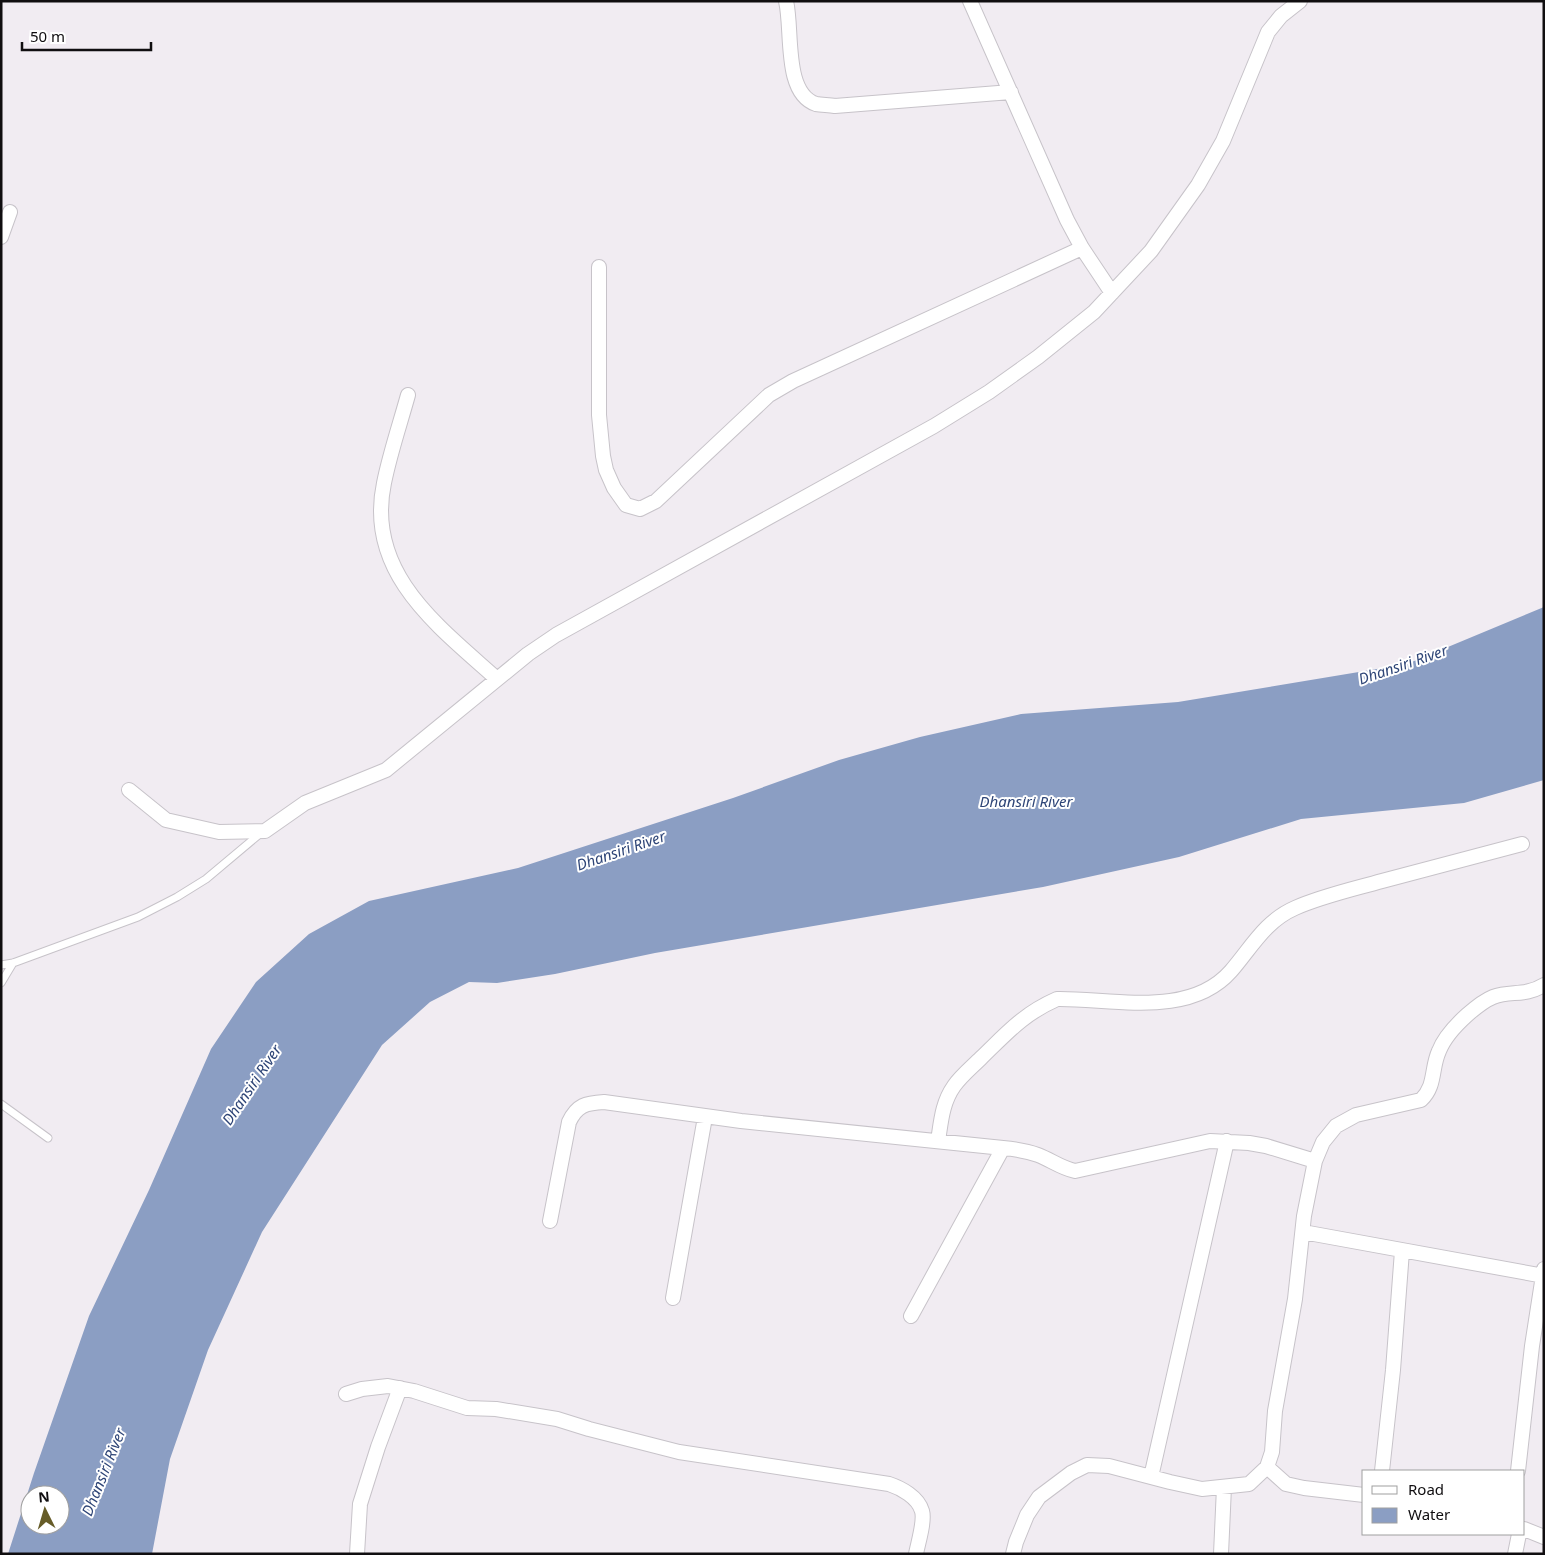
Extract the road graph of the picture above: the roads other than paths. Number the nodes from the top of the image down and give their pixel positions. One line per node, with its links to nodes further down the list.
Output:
1 (786, 1): 4 (street)
2 (970, 1): 4 (street)
3 (1300, 1): 9 (street)
4 (1010, 92): 7 (street)
5 (10, 212): 6 (street)
6 (1, 237)
7 (1082, 248): 8 (street); 9 (street)
8 (599, 267)
9 (1112, 293): 11 (street)
10 (408, 395): 11 (street)
11 (497, 678): 13 (street)
12 (128, 790): 13 (street)
13 (265, 830): 16 (lane)
14 (1522, 844): 22 (street)
15 (1, 964): 16 (lane)
16 (13, 964): 17 (lane)
17 (1, 983)
18 (1544, 985): 25 (street)
19 (1, 1104): 21 (lane)
20 (705, 1117): 22 (street); 26 (street); 30 (street)
21 (48, 1138)
22 (938, 1141): 24 (street)
23 (1226, 1141): 24 (street); 25 (street); 37 (street)
24 (1003, 1148): 31 (street)
25 (1315, 1161): 27 (street)
26 (550, 1221)
27 (1302, 1232): 28 (street); 34 (street)
28 (1402, 1250): 29 (street); 35 (street)
29 (1543, 1274): 36 (street)
30 (673, 1298)
31 (911, 1316)
32 (400, 1388): 33 (street); 43 (street); 44 (street)
33 (346, 1394)
34 (1267, 1467): 38 (street); 39 (street)
35 (1382, 1470)
36 (1518, 1470)
37 (1151, 1477): 38 (street); 45 (street)
38 (1224, 1488): 46 (street)
39 (1362, 1495)
40 (1525, 1529): 42 (street)
41 (1519, 1535): 47 (street)
42 (1544, 1537)
43 (357, 1554)
44 (916, 1554)
45 (1013, 1554)
46 (1221, 1554)
47 (1516, 1554)

